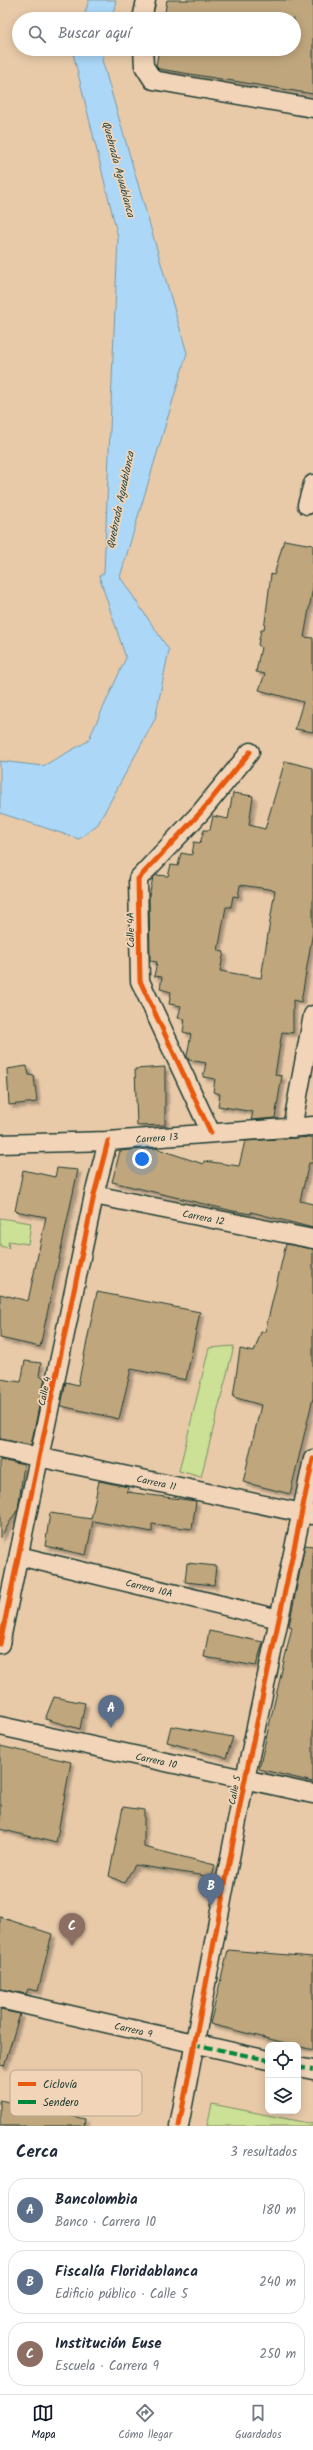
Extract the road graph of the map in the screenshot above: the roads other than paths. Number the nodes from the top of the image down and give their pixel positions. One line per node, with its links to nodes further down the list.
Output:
1 (146, 0): 2 (street)
2 (143, 12)
3 (143, 56): 4 (street)
4 (313, 108)
5 (313, 484): 6 (street)
6 (307, 505)
7 (250, 752): 11 (street, Calle 4A)
8 (313, 1015): 10 (street)
9 (313, 1126): 10 (street, Carrera 13)
10 (292, 1128): 11 (street, Carrera 13)
11 (211, 1133): 12 (street, Carrera 13)
12 (108, 1141): 13 (street, Carrera 13); 14 (street, Calle 4)
13 (0, 1144)
14 (94, 1195): 15 (street, Carrera 12); 17 (street, Calle 4)
15 (313, 1239)
16 (0, 1449): 17 (street, Carrera 11)
17 (40, 1457): 19 (street, Carrera 11); 20 (street, Calle 4)
18 (313, 1459): 19 (street, Calle 5)
19 (307, 1514): 21 (street, Calle 5)
20 (18, 1556): 21 (street, Carrera 10A); 22 (street, Calle 4)
21 (279, 1619): 24 (street, Calle 5)
22 (0, 1644)
23 (0, 1726): 24 (street, Carrera 10)
24 (245, 1780): 25 (street, Carrera 10); 27 (street, Calle 5)
25 (313, 1794)
26 (0, 1999): 27 (street, Carrera 9)
27 (193, 2044): 28 (street, Carrera 9); 31 (street, Calle 5)
28 (265, 2059)
29 (301, 2068): 30 (street)
30 (313, 2070)
31 (179, 2126)

